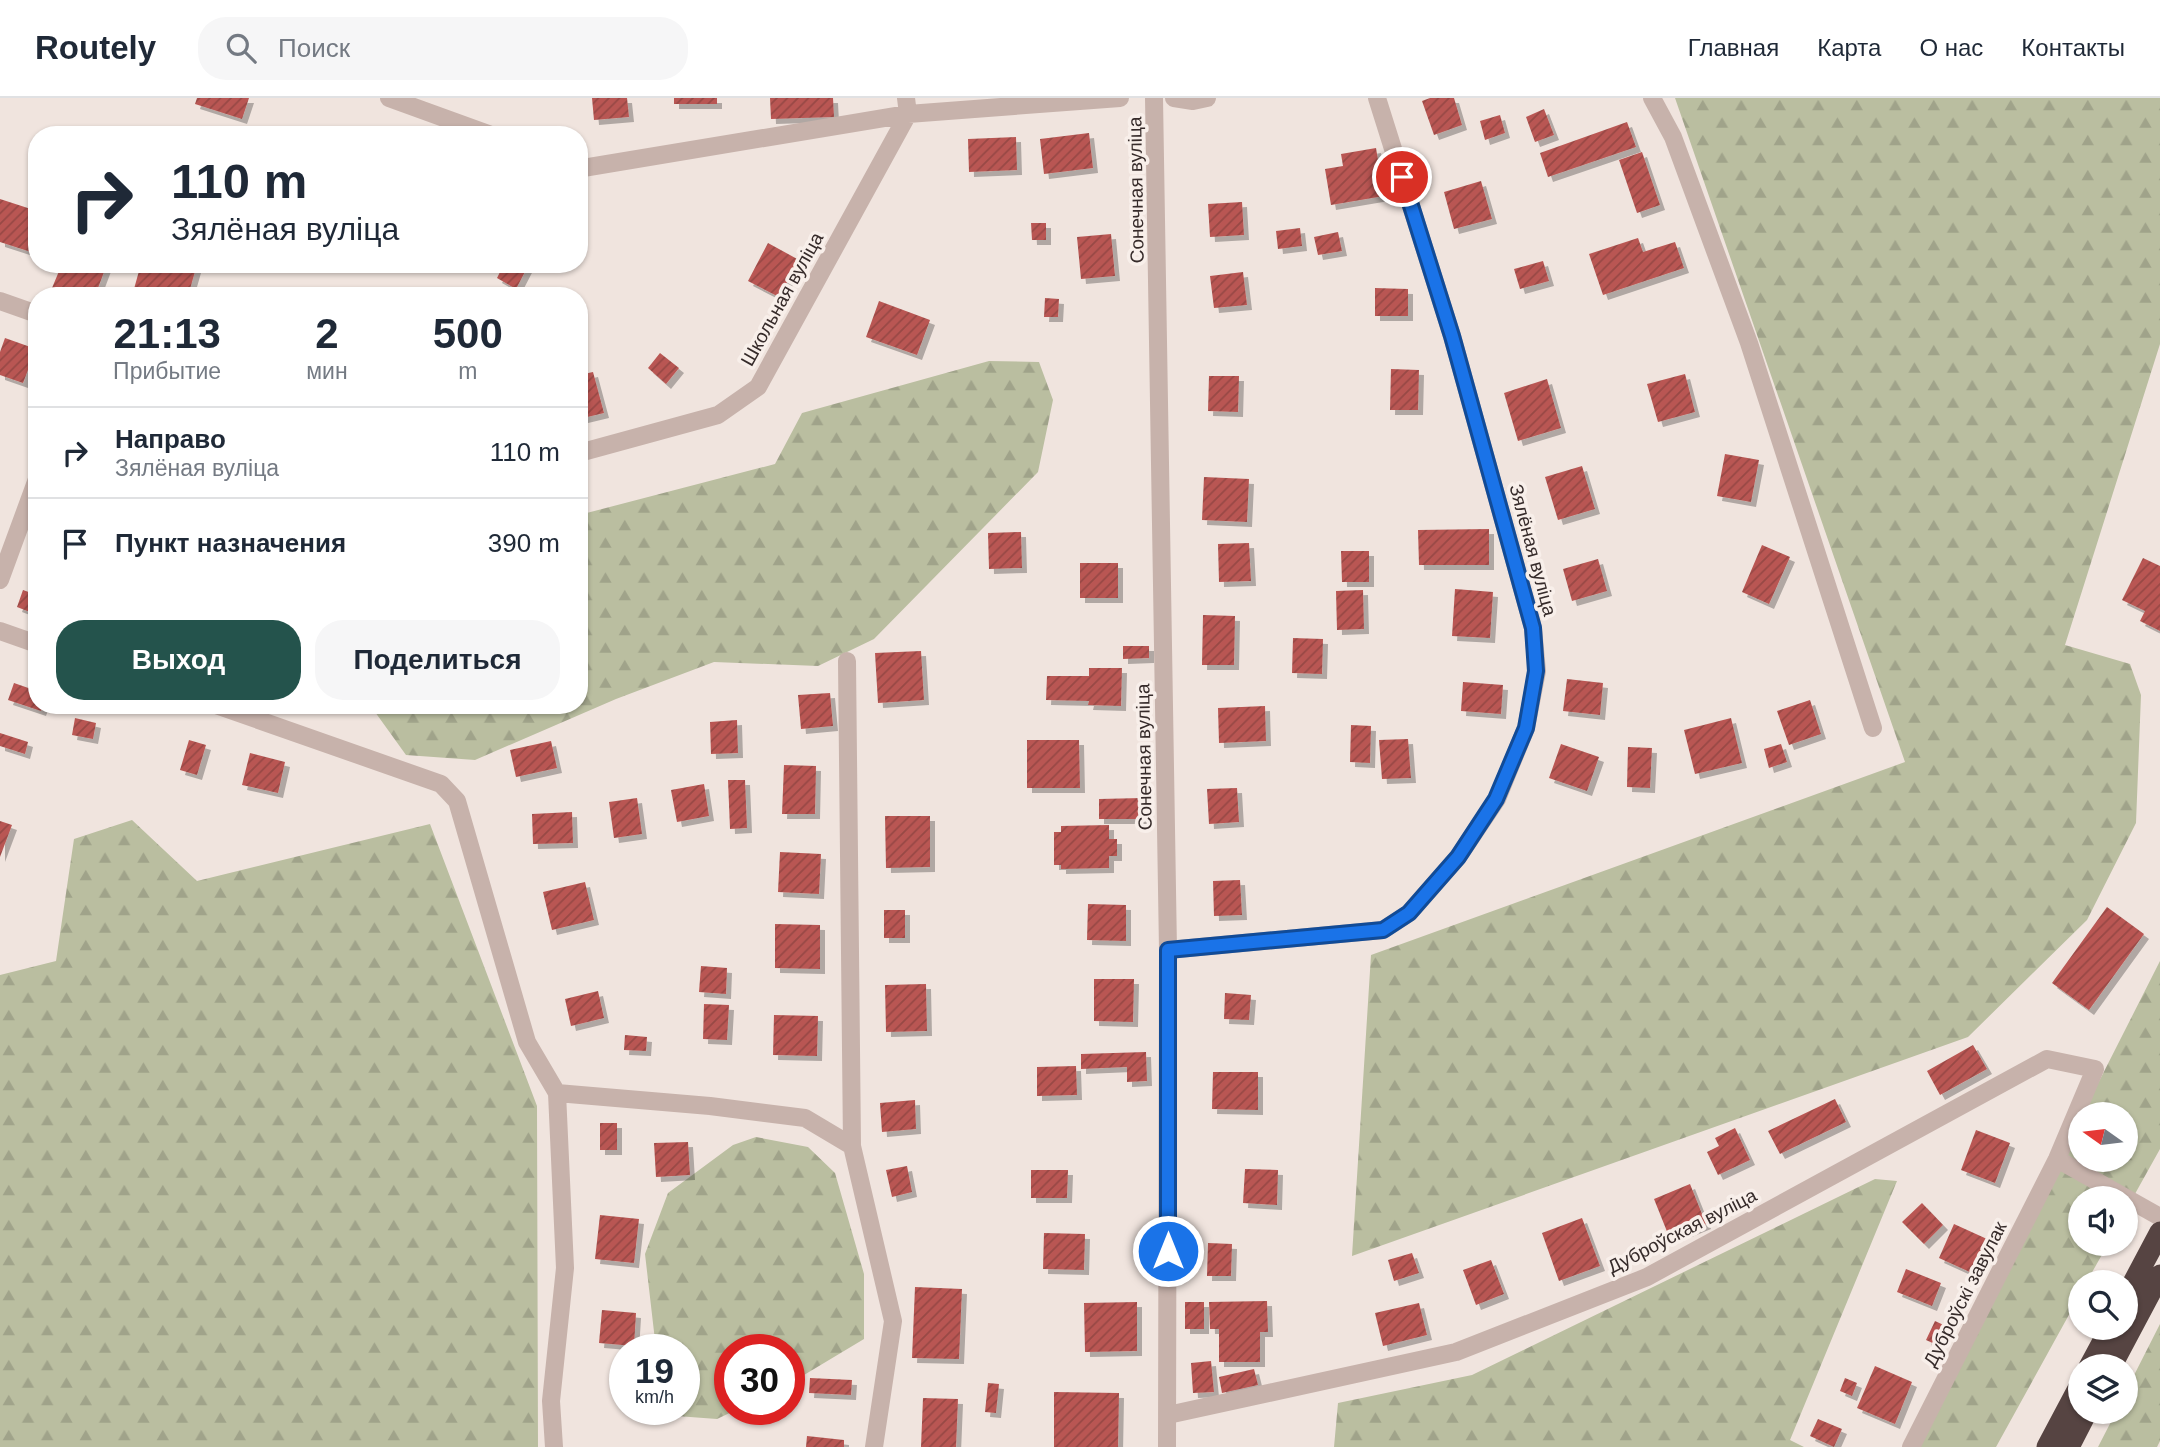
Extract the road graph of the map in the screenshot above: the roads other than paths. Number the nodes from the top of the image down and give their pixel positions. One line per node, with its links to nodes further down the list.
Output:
1 (389, 98): 9 (street)
2 (1120, 98): 8 (street)
3 (1154, 98): 21 (street, Сонечная вуліца)
4 (1174, 98): 5 (street)
5 (1207, 98)
6 (1377, 98): 21 (street, Зялёная вуліца)
7 (1652, 98): 20 (street)
8 (907, 106): 10 (street); 13 (street, Школьная вуліца)
9 (466, 126)
10 (588, 167)
11 (0, 301): 12 (street)
12 (28, 311)
13 (588, 451)
14 (28, 504): 15 (street)
15 (0, 580)
16 (0, 631): 17 (street)
17 (28, 641)
18 (847, 661): 23 (street)
19 (242, 714): 22 (street)
20 (1873, 728)
21 (1168, 950): 31 (street, Сонечная вуліца)
22 (556, 1093): 23 (street); 33 (street)
23 (852, 1146): 34 (street)
24 (2057, 1160): 25 (street); 31 (street, Дуброўская вуліца); 36 (street, Дуброўскі завулак)
25 (2160, 1217)
26 (2160, 1232): 27 (highway)
27 (2138, 1273)
28 (2160, 1275): 29 (highway)
29 (2118, 1354)
30 (2068, 1407): 37 (highway)
31 (1168, 1415): 35 (street, Сонечная вуліца)
32 (2080, 1424): 38 (highway)
33 (554, 1447)
34 (874, 1447)
35 (1167, 1447)
36 (1911, 1447)
37 (2047, 1447)
38 (2068, 1447)

